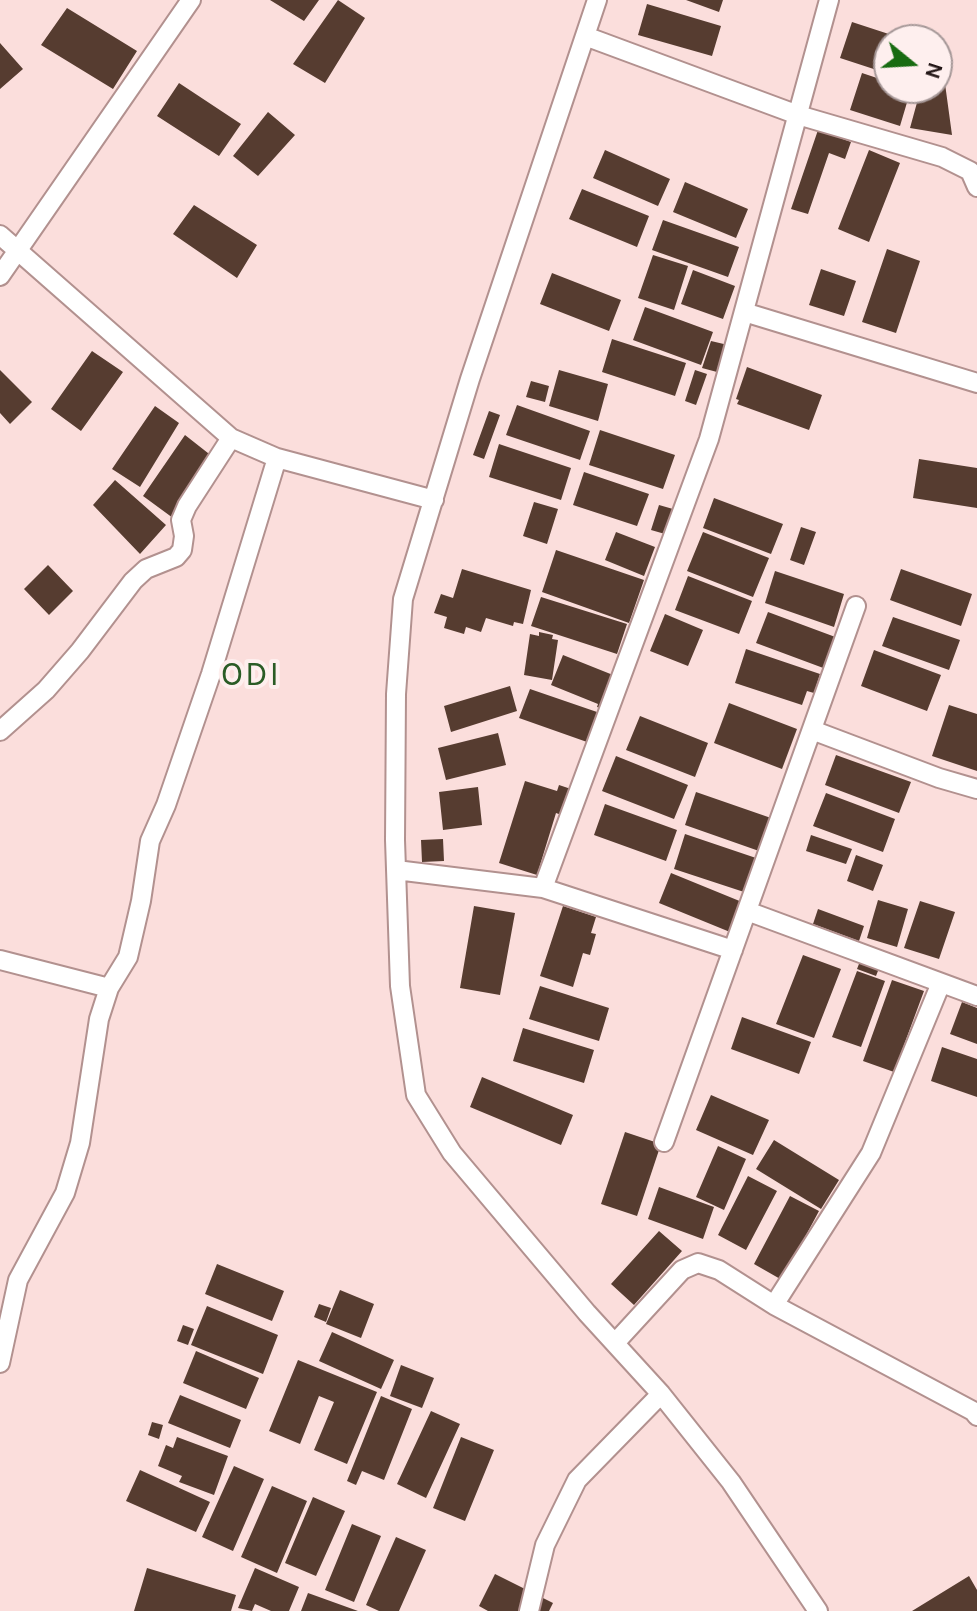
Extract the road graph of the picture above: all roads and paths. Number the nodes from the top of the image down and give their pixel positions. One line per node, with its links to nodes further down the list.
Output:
1 (191, 0): 8 (street)
2 (597, 0): 4 (street)
3 (829, 0): 5 (street)
4 (585, 36): 5 (street); 14 (street)
5 (798, 115): 6 (street); 10 (street)
6 (977, 187)
7 (0, 235): 8 (street)
8 (19, 252): 9 (street); 12 (street)
9 (0, 276)
10 (744, 312): 11 (street); 20 (street)
11 (977, 383)
12 (231, 438): 13 (street); 17 (street)
13 (277, 458): 14 (street); 25 (street)
14 (434, 500): 19 (street)
15 (856, 606): 16 (street)
16 (812, 730): 18 (street); 21 (street)
17 (0, 731)
18 (977, 789)
19 (396, 870): 20 (street); 29 (street)
20 (543, 888): 22 (street)
21 (747, 911): 22 (street); 24 (street)
22 (733, 950): 27 (street)
23 (0, 960): 25 (street)
24 (941, 983): 26 (street); 28 (street)
25 (109, 988): 30 (street)
26 (977, 996)
27 (664, 1142)
28 (774, 1305): 29 (street); 32 (street)
29 (615, 1343): 31 (street)
30 (0, 1363)
31 (661, 1394): 33 (street); 34 (street)
32 (977, 1416)
33 (529, 1611)
34 (818, 1611)

